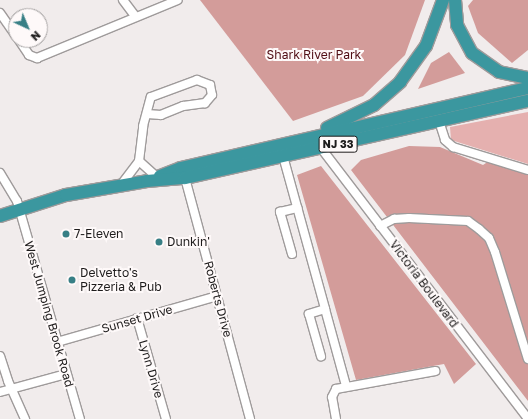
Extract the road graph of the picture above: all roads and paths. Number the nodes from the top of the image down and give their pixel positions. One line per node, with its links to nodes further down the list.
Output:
1 (123, 0): 6 (street)
2 (178, 0): 6 (street)
3 (443, 0): 16 (highway)
4 (455, 0): 9 (highway)
5 (0, 13): 7 (street)
6 (136, 17): 8 (street)
7 (8, 24)
8 (24, 48)
9 (528, 78)
10 (528, 88): 16 (highway, NJ 33)
11 (528, 101): 14 (highway, NJ 33)
12 (528, 108): 14 (highway)
13 (147, 114): 13 (street); 19 (street)
14 (472, 114): 15 (highway, NJ 33)
15 (439, 121): 17 (highway, NJ 33); 20 (street)
16 (287, 143): 23 (highway, NJ 33)
17 (321, 148): 18 (highway, NJ 33); 28 (street, Victoria Boulevard)
18 (283, 156): 22 (highway, NJ 33); 26 (street)
19 (139, 161): 23 (street); 24 (street)
20 (528, 170)
21 (0, 173): 25 (street, West Jumping Brook Road)
22 (185, 178): 23 (highway, NJ 33); 30 (street, Roberts Drive)
23 (152, 179): 24 (highway, NJ 33)
24 (121, 186): 25 (highway, NJ 33)
25 (19, 208): 27 (highway, NJ 33); 33 (street, West Jumping Brook Road)
26 (298, 208): 29 (street); 31 (street)
27 (0, 216)
28 (380, 226): 36 (street); 47 (street, Victoria Boulevard)
29 (292, 254)
30 (217, 296): 32 (street, Sunset Drive); 45 (street, Roberts Drive)
31 (325, 309): 35 (street); 39 (street)
32 (137, 318): 33 (street, Sunset Drive); 44 (street, Lynn Drive)
33 (57, 342): 38 (street, West Jumping Brook Road)
34 (0, 356): 40 (street)
35 (321, 356)
36 (528, 359)
37 (436, 371): 39 (street)
38 (66, 374): 40 (street); 43 (street, West Jumping Brook Road)
39 (346, 386): 46 (street)
40 (12, 390): 41 (street); 42 (street)
41 (0, 392)
42 (25, 419)
43 (80, 419)
44 (166, 419)
45 (250, 419)
46 (336, 419)
47 (528, 419)

